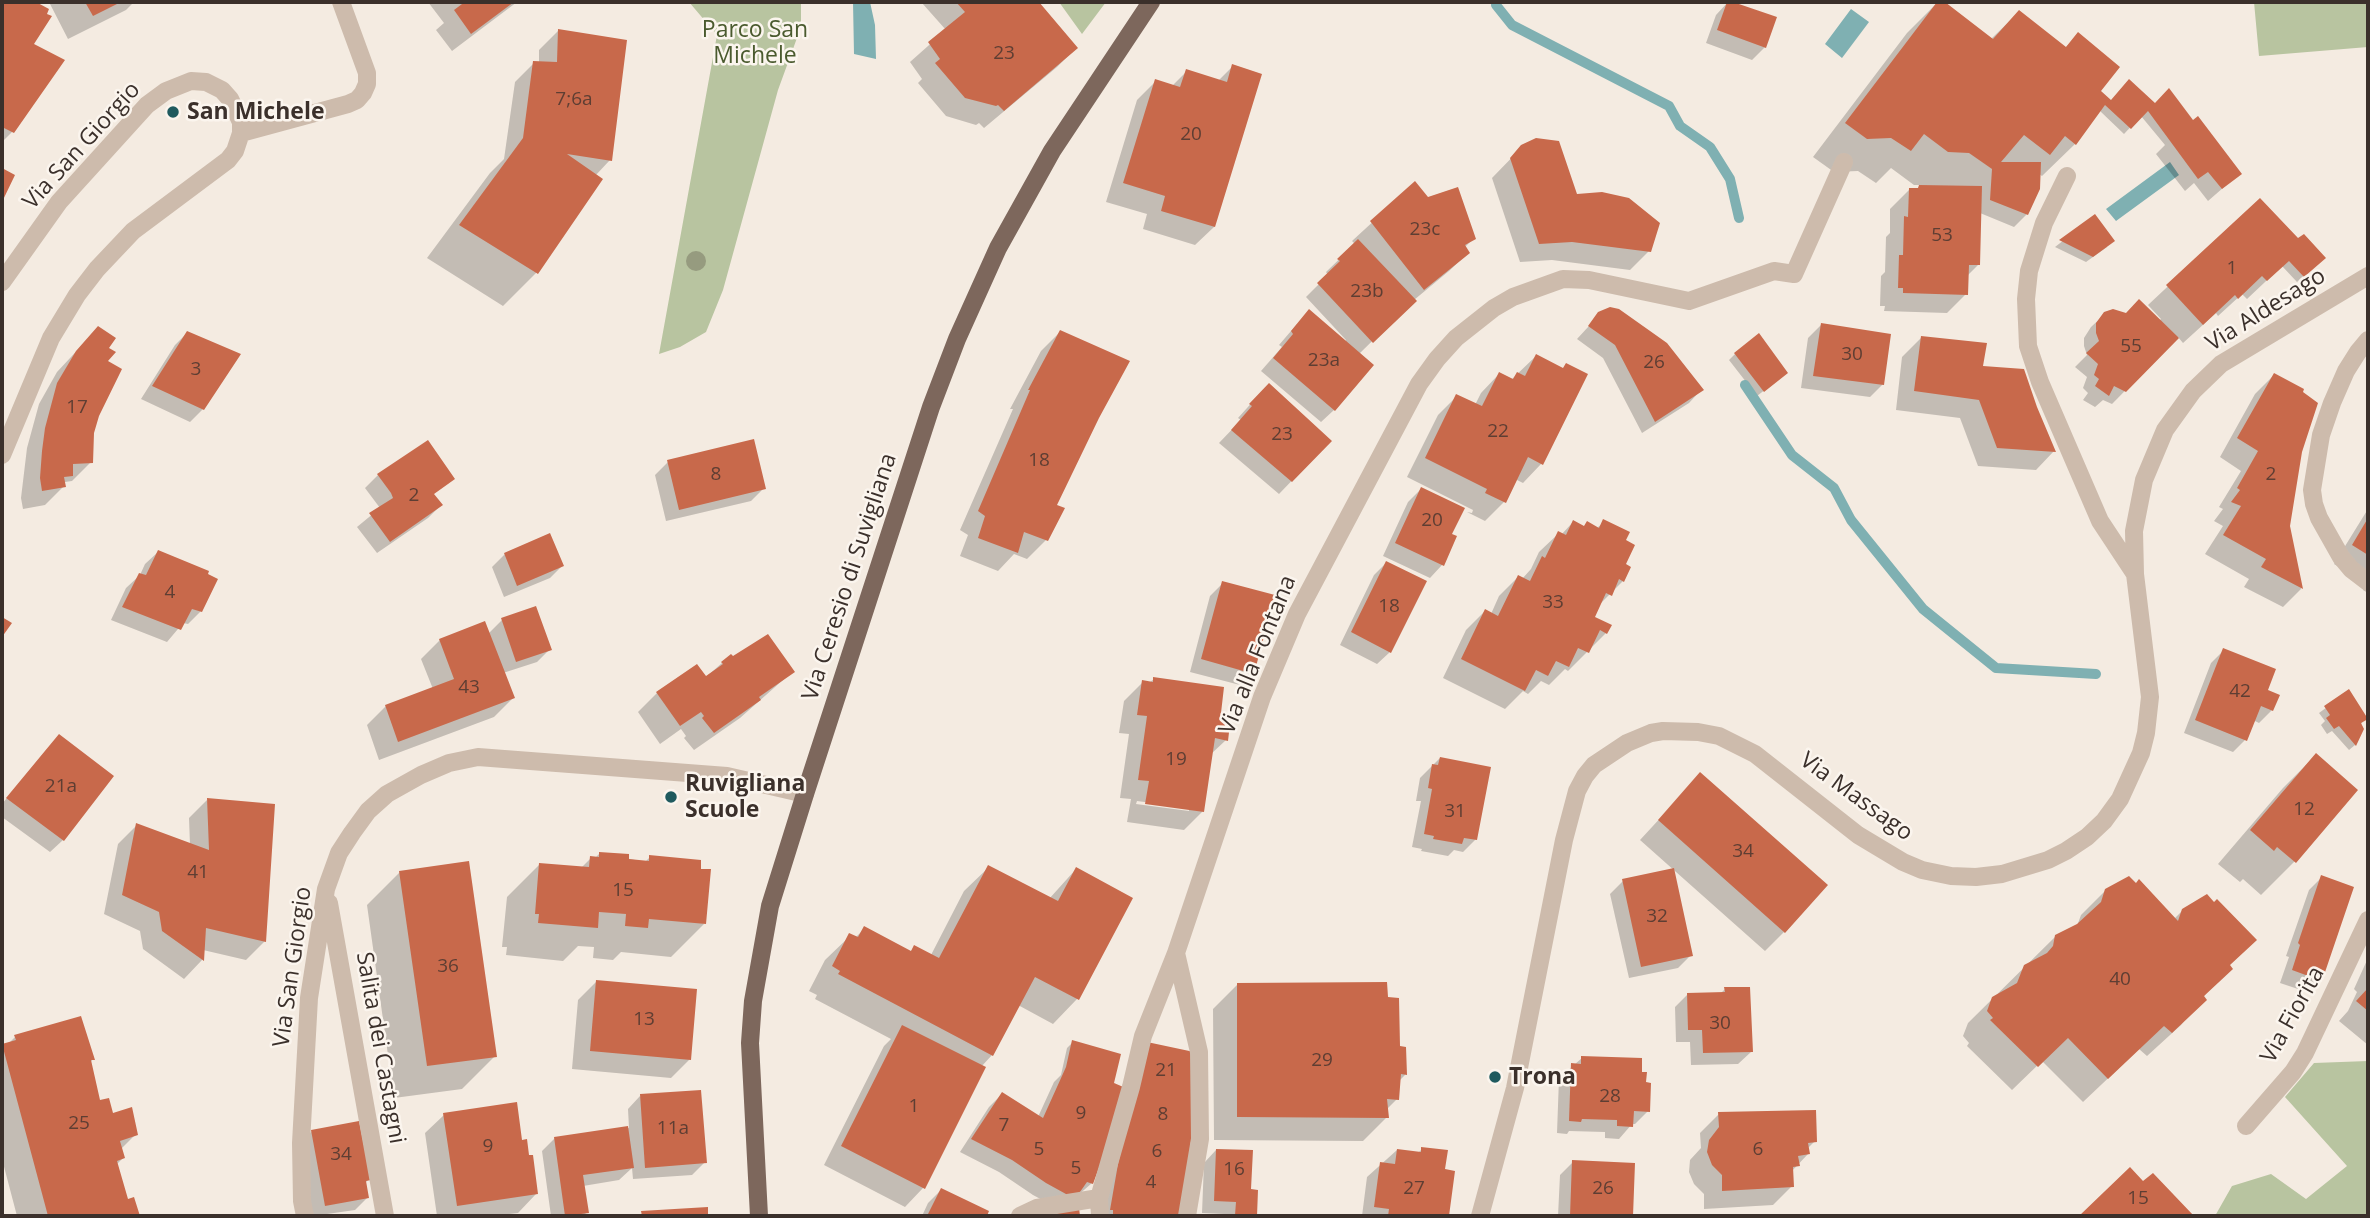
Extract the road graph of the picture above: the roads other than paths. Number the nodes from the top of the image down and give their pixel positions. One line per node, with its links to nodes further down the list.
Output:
1 (341, 2): 3 (street)
2 (1151, 2): 13 (main road, Via Ceresio di Suvigliana)
3 (241, 133): 7 (street, Via San Giorgio); 10 (street)
4 (1844, 162): 16 (street, Via alla Fontana)
5 (2067, 176): 11 (street)
6 (2368, 276): 9 (street, Via Aldesago)
7 (2, 282)
8 (2368, 340): 12 (street)
9 (2193, 391): 11 (street, Via Massago)
10 (2, 455)
11 (2135, 574): 24 (street, Via Massago)
12 (2368, 582)
13 (805, 794): 14 (street, Via San Giorgio); 21 (main road, Via Ceresio di Suvigliana)
14 (326, 889): 19 (street, Via San Giorgio); 20 (street, Salita dei Castagni)
15 (2368, 920): 17 (street, Via Fiorita)
16 (1175, 953): 18 (street, Via alla Fontana); 23 (street)
17 (2246, 1126)
18 (1099, 1207): 22 (street)
19 (305, 1216)
20 (385, 1216)
21 (760, 1216)
22 (1020, 1216)
23 (1187, 1216)
24 (1480, 1216)

